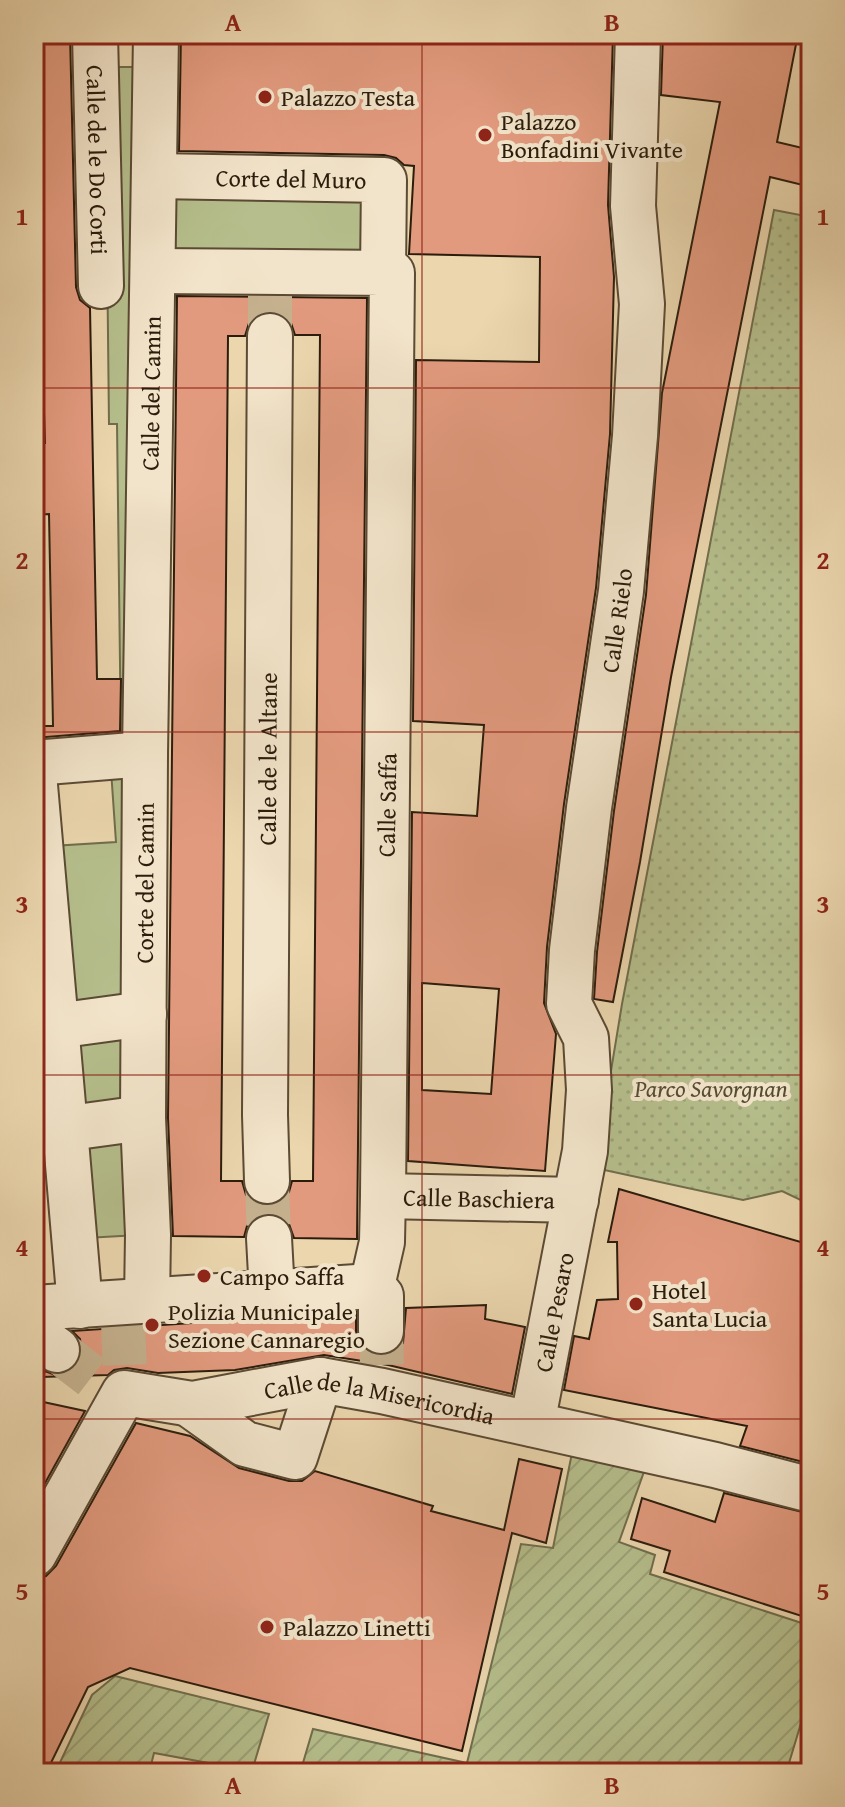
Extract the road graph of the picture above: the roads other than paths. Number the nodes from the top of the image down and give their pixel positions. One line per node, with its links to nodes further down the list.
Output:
1 (95, 34): 7 (street, Calle de le Do Corti)
2 (156, 34): 4 (street, Calle del Camin)
3 (638, 34): 18 (street, Calle Rielo)
4 (155, 176): 5 (street, Calle del Camin); 6 (street, Corte del Muro)
5 (154, 271): 6 (street); 9 (street, Calle del Camin)
6 (388, 273): 17 (street, Calle Saffa)
7 (101, 286)
8 (270, 336): 16 (street, Calle de le Altane)
9 (145, 754): 10 (street); 12 (street, Corte del Camin)
10 (34, 763)
11 (34, 774): 13 (street)
12 (144, 1014): 13 (street); 14 (street, Corte del Camin)
13 (56, 1026): 15 (street)
14 (143, 1118): 15 (street); 22 (street, Corte del Camin)
15 (68, 1124): 22 (street)
16 (267, 1181)
17 (383, 1196): 18 (street, Calle Baschiera); 20 (street, Calle Saffa)
18 (576, 1200): 27 (street, Calle Pesaro)
19 (269, 1238): 21 (street)
20 (372, 1286): 21 (street); 24 (street, Calle Saffa)
21 (272, 1293): 22 (street)
22 (118, 1307): 23 (street)
23 (34, 1308)
24 (382, 1363): 25 (street, Calle de la Misericordia); 27 (street, Calle de la Misericordia)
25 (320, 1380): 26 (street, Calle de la Misericordia); 26 (street)
26 (189, 1404): 29 (street, Calle de la Misericordia)
27 (532, 1424): 28 (street, Calle de la Misericordia)
28 (811, 1490)
29 (34, 1554)

